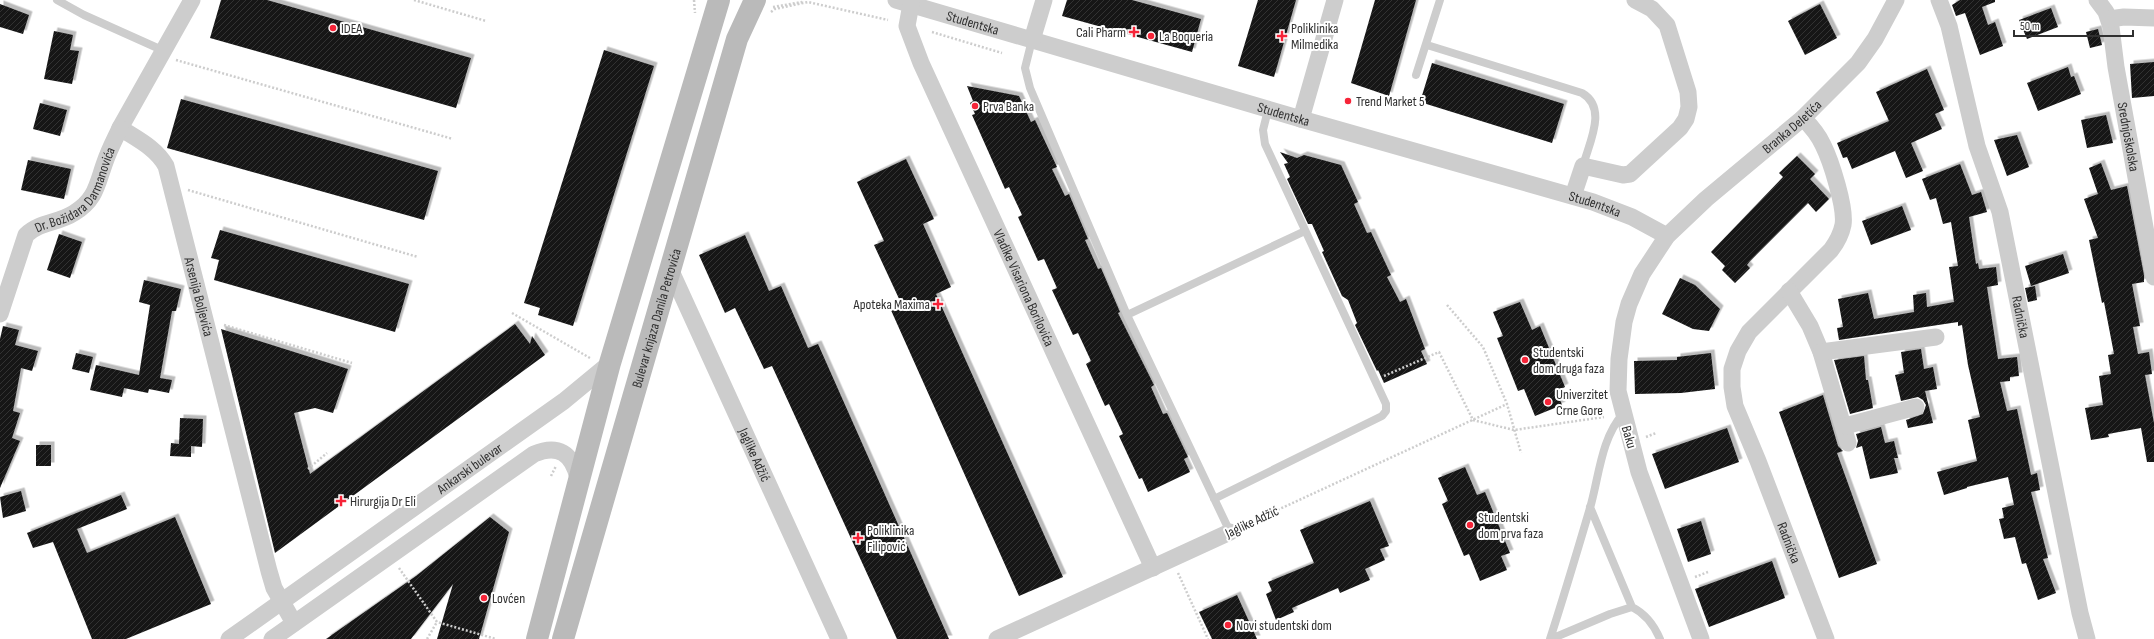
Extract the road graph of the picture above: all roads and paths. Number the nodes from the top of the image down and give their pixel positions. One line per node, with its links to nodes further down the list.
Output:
1 (57, 0): 25 (lane)
2 (192, 0): 25 (street)
3 (414, 0): 20 (path)
4 (694, 0): 16 (path)
5 (719, 0): 49 (main road)
6 (733, 0): 15 (main road)
7 (1044, 0): 22 (street)
8 (1335, 0): 29 (street)
9 (1440, 0): 23 (lane)
10 (1635, 0): 32 (street)
11 (1896, 0): 28 (street, Branka Deletića)
12 (1939, 0): 87 (street, Radnička)
13 (2097, 0): 18 (street, Srednjoškolska)
14 (903, 2): 22 (street, Studentska); 69 (street, Vladike Visariona Borilovića)
15 (760, 4): 19 (path); 39 (main road, Bulevar knjaza Danila Petrovića)
16 (695, 18)
17 (2154, 18): 18 (street)
18 (2109, 19): 37 (street, Srednjoškolska)
19 (888, 20)
20 (486, 21)
21 (932, 32): 24 (path)
22 (1032, 40): 27 (street, Studentska); 45 (lane)
23 (1427, 45): 26 (lane); 32 (lane)
24 (1002, 53)
25 (167, 54): 30 (street); 31 (path)
26 (1416, 75)
27 (1268, 110): 29 (street, Studentska); 35 (lane)
28 (1803, 118): 36 (street, Branka Deletića); 41 (street, Radnička)
29 (1301, 119): 34 (street, Studentska)
30 (120, 128): 44 (street, Dr. Božidara Darmanovića); 70 (street, Arsenija Boljevića)
31 (453, 139)
32 (1583, 166): 34 (street)
33 (180, 188): 38 (path)
34 (1573, 196): 36 (street, Studentska)
35 (1305, 231): 45 (lane); 51 (lane)
36 (1667, 236): 54 (street, Baku)
37 (2151, 242): 40 (street, Srednjoškolska)
38 (418, 257)
39 (671, 271): 79 (main road, Bulevar knjaza Danila Petrovića); 80 (street, Jaglike Adžić)
40 (2154, 277)
41 (1789, 291): 48 (street); 86 (street, Radnička)
42 (1447, 305): 52 (path)
43 (512, 313): 49 (path)
44 (0, 314)
45 (1127, 315): 64 (lane)
46 (219, 324): 50 (path)
47 (1936, 337): 48 (street)
48 (1821, 352): 53 (street)
49 (603, 362): 63 (main road); 70 (street, Ankarski bulevar)
50 (352, 363)
51 (1374, 380): 56 (path); 64 (lane)
52 (1507, 404): 56 (path, Jaglike Adžić); 57 (path)
53 (1916, 407)
54 (1623, 414): 65 (lane); 85 (street, Baku)
55 (1604, 417): 57 (path)
56 (1473, 420): 57 (path); 66 (path, Jaglike Adžić)
57 (1514, 430): 61 (path)
58 (1656, 434): 59 (path)
59 (1641, 439)
60 (327, 453): 62 (path)
61 (1521, 453)
62 (308, 469)
63 (578, 478): 73 (street, Ankarski bulevar); 78 (main road)
64 (1214, 498): 66 (lane)
65 (1590, 507): 71 (lane); 83 (lane)
66 (1230, 532): 67 (street, Jaglike Adžić)
67 (1171, 560): 69 (street, Jaglike Adžić); 82 (path)
68 (399, 568): 72 (path)
69 (1153, 568): 81 (street, Jaglike Adžić)
70 (281, 601): 73 (street, Arsenija Boljevića); 74 (street, Ankarski bulevar)
71 (1632, 607): 83 (lane); 84 (lane)
72 (437, 622): 76 (path); 77 (path)
73 (294, 623): 75 (street, Ankarski bulevar)
74 (229, 639)
75 (272, 639)
76 (427, 639)
77 (496, 639)
78 (537, 639)
79 (563, 639)
80 (838, 639)
81 (997, 639)
82 (1208, 639)
83 (1550, 639)
84 (1660, 639)
85 (1701, 639)
86 (1826, 639)
87 (2087, 639)

